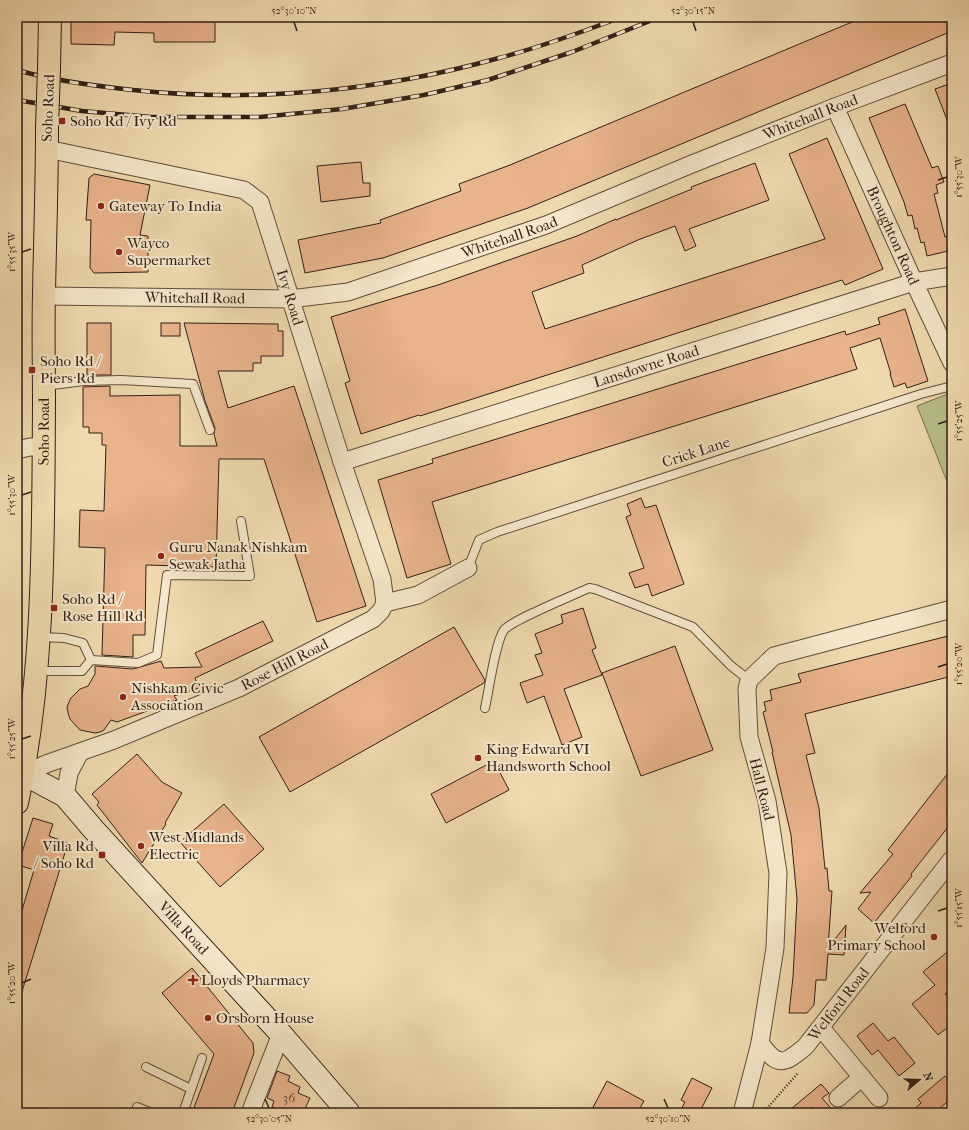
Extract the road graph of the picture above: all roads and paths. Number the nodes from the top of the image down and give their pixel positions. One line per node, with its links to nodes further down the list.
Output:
1 (50, 17): 4 (highway, Soho Road, bridge)
2 (952, 63): 3 (street, Whitehall Road)
3 (835, 107): 6 (street, Broughton Road); 8 (street, Whitehall Road)
4 (47, 149): 7 (highway, Soho Road); 8 (street, Ivy Road)
5 (952, 276): 6 (street, Lansdowne Road)
6 (914, 282): 9 (street, Broughton Road); 15 (street, Lansdowne Road)
7 (44, 296): 8 (street, Whitehall Road); 10 (highway, Soho Road)
8 (290, 299): 15 (street, Ivy Road)
9 (952, 363)
10 (44, 386): 12 (lane); 13 (highway, Soho Road)
11 (952, 386): 17 (lane, Crick Lane)
12 (210, 430)
13 (44, 447): 14 (street); 20 (highway, Soho Road)
14 (17, 450)
15 (342, 462): 18 (street, Ivy Road)
16 (241, 521): 21 (lane)
17 (468, 568): 18 (street)
18 (385, 603): 25 (street, Rose Hill Road)
19 (952, 609): 23 (street)
20 (40, 637): 21 (lane); 22 (highway, Soho Road)
21 (91, 660): 22 (lane)
22 (36, 671): 26 (highway, Soho Road)
23 (749, 680): 24 (lane); 32 (street, Hall Road)
24 (485, 708)
25 (80, 752): 26 (street, Rose Hill Road); 27 (street)
26 (24, 774): 27 (main road, Villa Road); 28 (highway, Soho Road)
27 (65, 796): 31 (main road, Villa Road)
28 (17, 804)
29 (952, 859): 30 (street, Welford Road)
30 (821, 1028): 33 (street, Welford Road); 36 (street)
31 (281, 1034): 43 (street); 44 (main road, Villa Road)
32 (760, 1043): 33 (street, Welford Road); 45 (street, Hall Road)
33 (805, 1047): 46 (path)
34 (202, 1058): 37 (lane)
35 (146, 1067): 37 (lane)
36 (862, 1077): 38 (street); 39 (street)
37 (191, 1089): 42 (lane)
38 (838, 1098)
39 (879, 1098)
40 (137, 1107): 41 (lane)
41 (152, 1113)
42 (183, 1113)
43 (250, 1113)
44 (349, 1113)
45 (742, 1113)
46 (763, 1113)

